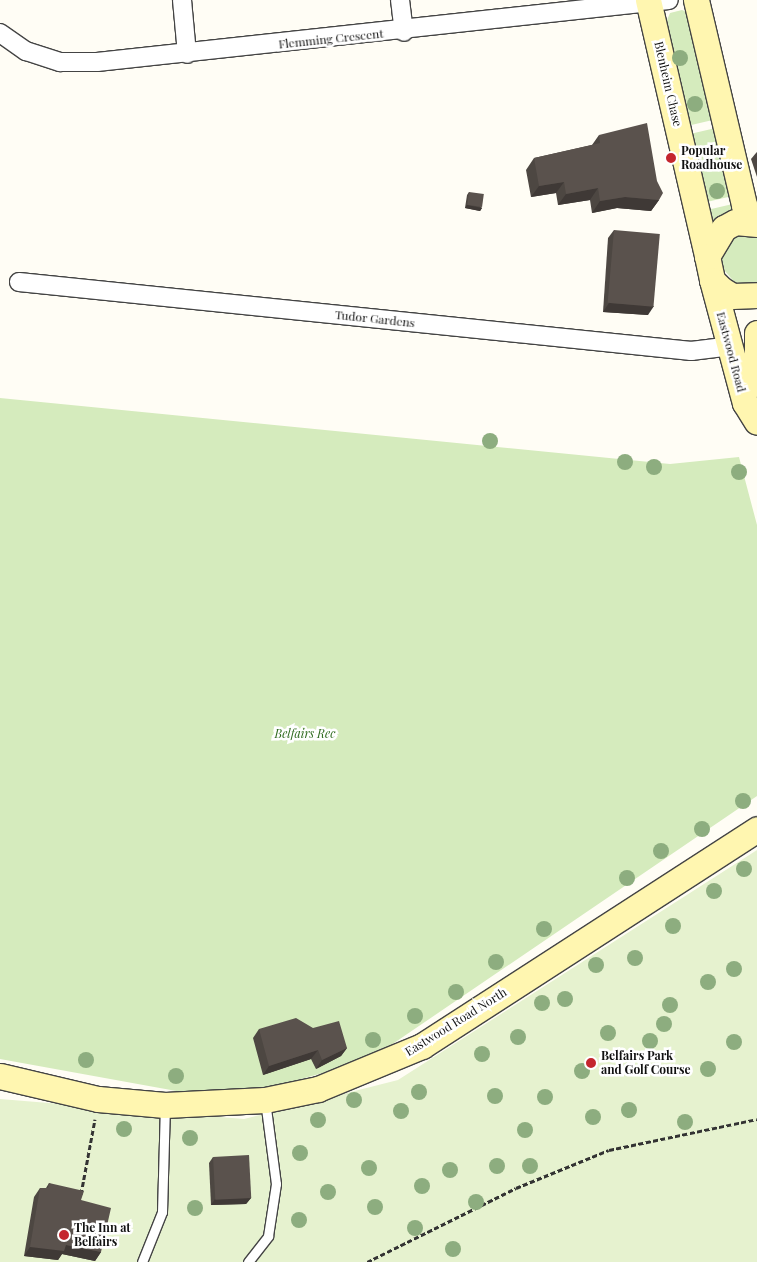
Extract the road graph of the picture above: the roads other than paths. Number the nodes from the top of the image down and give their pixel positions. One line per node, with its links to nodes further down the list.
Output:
1 (182, 0): 7 (street)
2 (400, 0): 6 (street)
3 (696, 0): 8 (street)
4 (655, 1): 6 (street, Flemming Crescent); 9 (street, Blenheim Chase)
5 (0, 32): 7 (street, Flemming Crescent)
6 (404, 32): 7 (street, Flemming Crescent)
7 (187, 54)
8 (754, 223): 9 (street)
9 (710, 268): 11 (street); 13 (street, Eastwood Road)
10 (19, 282): 13 (street, Tudor Gardens)
11 (757, 296)
12 (757, 333): 14 (street, Eastwood Road)
13 (730, 346): 15 (street, Eastwood Road)
14 (757, 384)
15 (757, 422)
16 (757, 829): 18 (street, Eastwood Road North)
17 (0, 1076): 19 (street, Eastwood Road North)
18 (265, 1100): 19 (street, Eastwood Road North); 21 (lane)
19 (165, 1106): 20 (lane)
20 (142, 1262)
21 (248, 1262)

